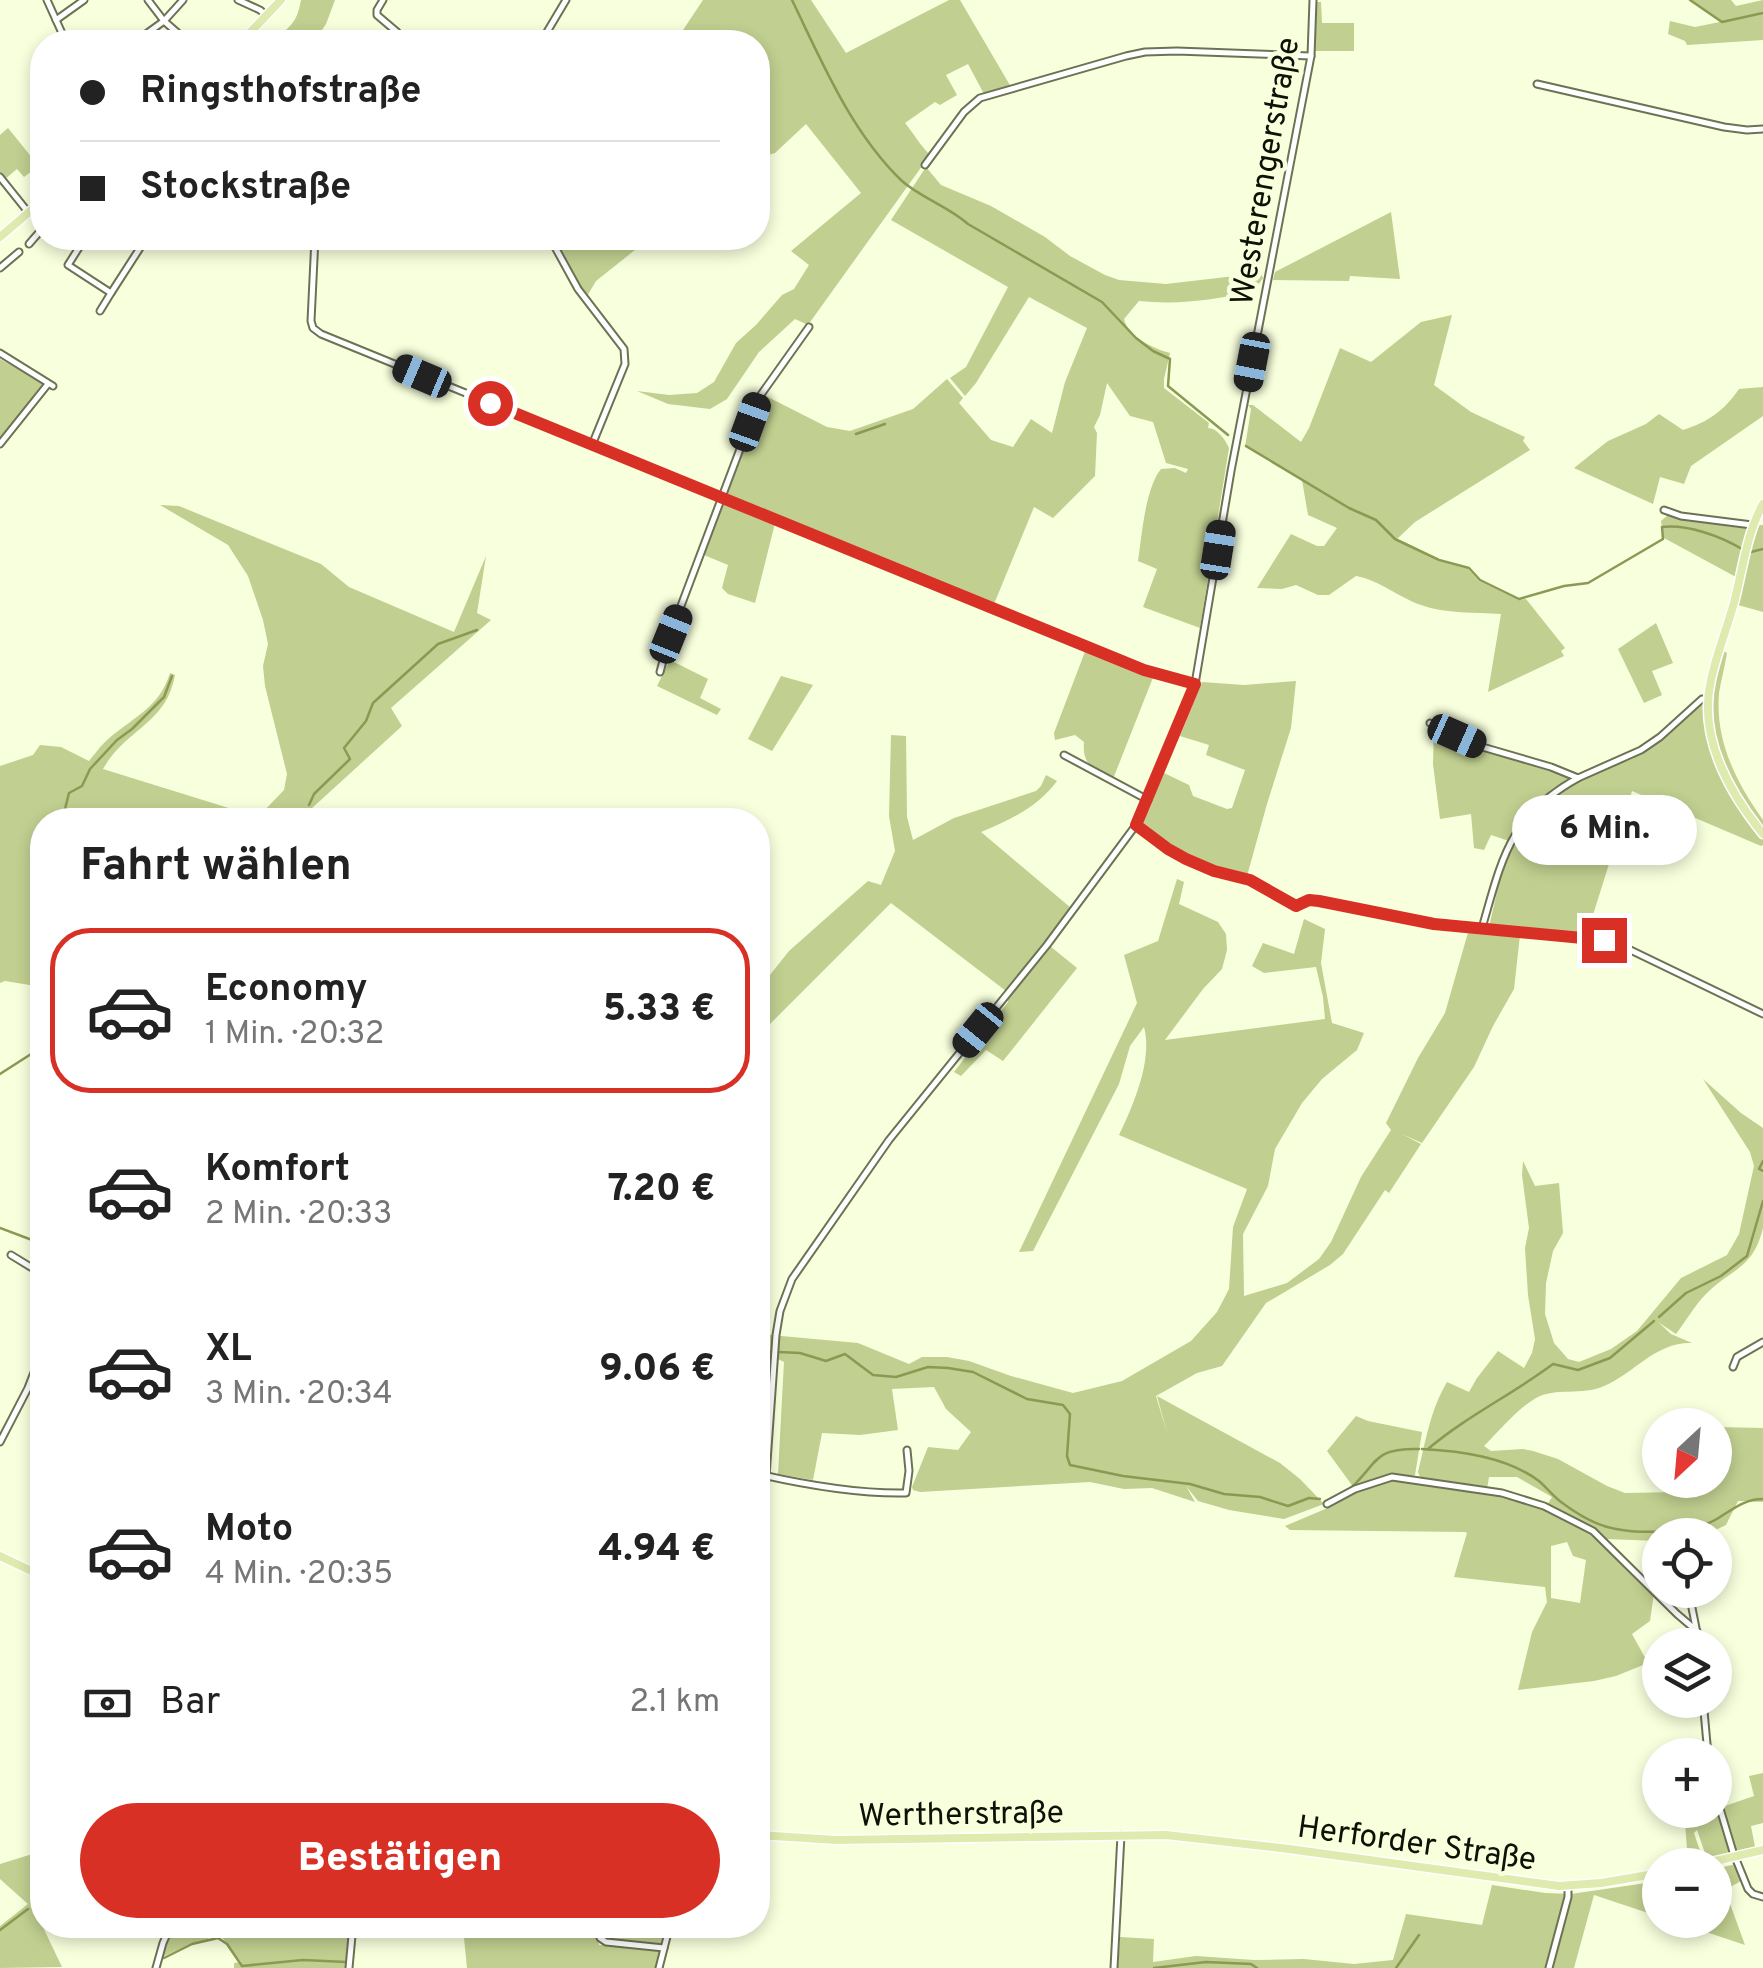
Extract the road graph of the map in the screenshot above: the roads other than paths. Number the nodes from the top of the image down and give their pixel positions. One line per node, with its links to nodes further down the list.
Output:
1 (47, 0): 11 (street)
2 (84, 0): 11 (street)
3 (148, 0): 12 (street)
4 (184, 0): 12 (street)
5 (238, 0): 10 (street)
6 (281, 0): 10 (main road)
7 (383, 0): 17 (street)
8 (566, 0): 18 (street)
9 (1312, 0): 19 (street, Westerengerstraße)
10 (267, 15): 16 (main road)
11 (56, 20): 13 (street)
12 (164, 22): 14 (street); 15 (street)
13 (61, 30)
14 (152, 30)
15 (174, 30)
16 (253, 30)
17 (395, 30)
18 (548, 30)
19 (1311, 56): 22 (street); 43 (street, Westerengerstraße)
20 (1537, 84): 21 (street)
21 (1763, 129)
22 (924, 165)
23 (0, 177): 24 (street)
24 (28, 212): 25 (main road)
25 (0, 237)
26 (77, 250): 32 (street)
27 (139, 250): 32 (street)
28 (314, 250): 37 (street)
29 (556, 250): 37 (street)
30 (19, 252): 31 (street)
31 (0, 268)
32 (111, 294): 33 (street)
33 (100, 311)
34 (809, 327): 38 (street)
35 (0, 353): 36 (street)
36 (0, 444)
37 (592, 445): 38 (street)
38 (722, 498): 42 (street); 43 (street)
39 (1763, 504): 41 (main road)
40 (1664, 510): 41 (street)
41 (1752, 525): 44 (main road)
42 (660, 672)
43 (1195, 684): 48 (street, Westerengerstraße)
44 (1708, 699): 47 (street); 50 (main road)
45 (1430, 722): 47 (street)
46 (1064, 755): 48 (street)
47 (1578, 778): 51 (street)
48 (1148, 800): 49 (street, Westerengerstraße)
49 (1136, 825): 51 (street); 58 (street, Westerengerstraße)
50 (1763, 834)
51 (1482, 928): 52 (street)
52 (1763, 1014)
53 (11, 1255): 54 (street)
54 (30, 1267)
55 (1763, 1342): 56 (street)
56 (1733, 1367)
57 (30, 1383): 59 (street)
58 (770, 1418)
59 (0, 1442)
60 (907, 1450): 61 (street)
61 (770, 1477)
62 (1327, 1504): 65 (street)
63 (0, 1556): 64 (main road)
64 (30, 1570)
65 (1693, 1628)
66 (1727, 1828): 71 (street)
67 (1121, 1834): 68 (main road, Wertherstraße); 69 (main road, Wertherstraße); 84 (street)
68 (1166, 1835): 74 (main road, Herforder Straße)
69 (770, 1836)
70 (1763, 1850): 71 (main road)
71 (1736, 1857): 72 (main road); 75 (street)
72 (1732, 1858)
73 (1642, 1876): 74 (main road, Herforder Straße)
74 (1568, 1886): 85 (street)
75 (1763, 1897)
76 (165, 1938): 81 (street)
77 (352, 1938): 82 (street)
78 (600, 1938): 80 (street)
79 (667, 1938): 80 (street)
80 (664, 1948): 83 (street)
81 (156, 1968)
82 (349, 1968)
83 (659, 1968)
84 (1114, 1968)
85 (1549, 1968)

